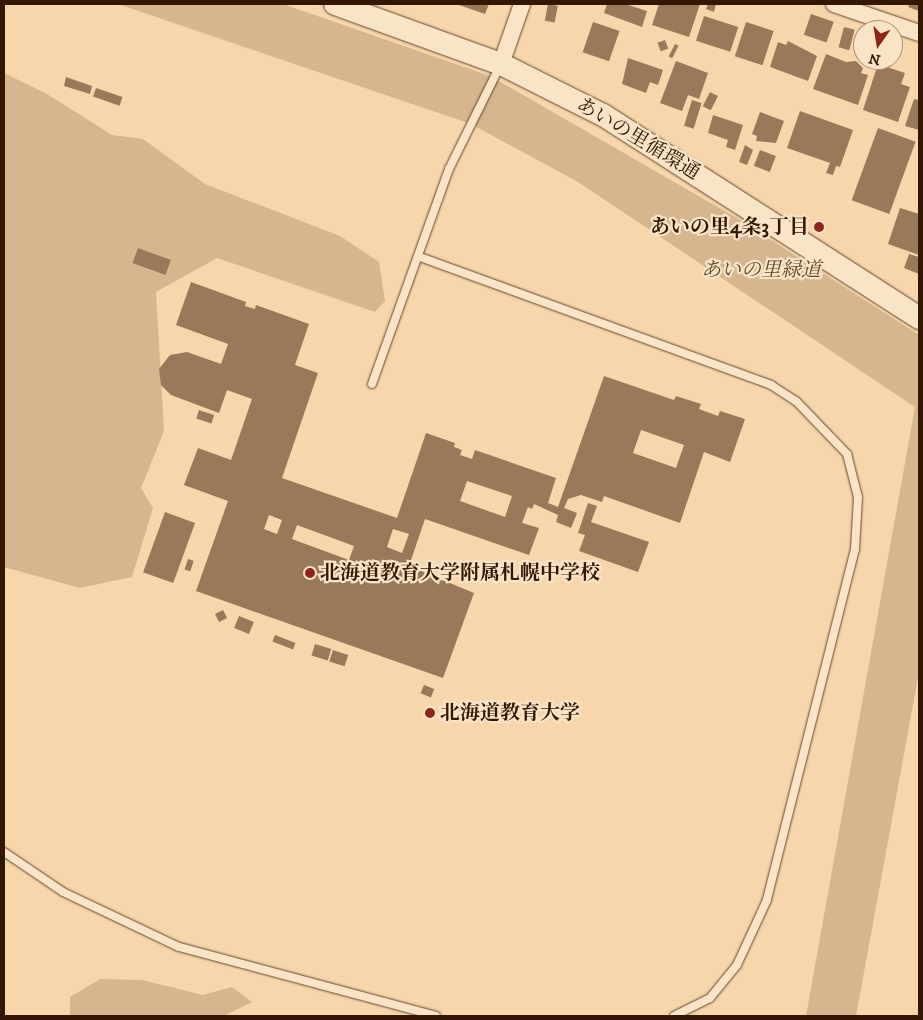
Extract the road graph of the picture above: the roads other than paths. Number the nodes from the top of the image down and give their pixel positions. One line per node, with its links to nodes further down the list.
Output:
1 (335, 4): 5 (street, あいの里循環通)
2 (522, 4): 5 (street)
3 (834, 4): 4 (street)
4 (919, 33)
5 (501, 64): 6 (lane); 7 (street, あいの里循環通)
6 (420, 257): 8 (lane); 11 (lane)
7 (919, 318)
8 (372, 384)
9 (4, 852): 10 (lane)
10 (436, 1016)
11 (674, 1016)

